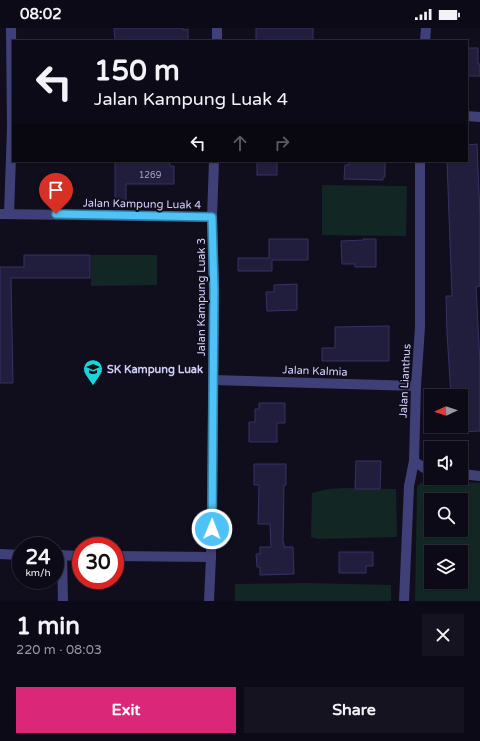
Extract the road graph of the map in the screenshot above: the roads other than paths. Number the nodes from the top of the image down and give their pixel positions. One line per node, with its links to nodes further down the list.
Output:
1 (11, 28): 10 (street)
2 (217, 28): 4 (street)
3 (426, 28): 5 (street)
4 (217, 40)
5 (425, 40)
6 (468, 116): 7 (street)
7 (480, 117)
8 (214, 162): 11 (street, Jalan Kampung Luak 3)
9 (420, 162): 13 (street, Jalan Lianthus)
10 (5, 214): 11 (street, Jalan Kampung Luak 4)
11 (212, 217): 12 (street, Jalan Kampung Luak 3)
12 (213, 380): 13 (street, Jalan Kalmia); 21 (street, Jalan Kampung Luak 3)
13 (416, 386): 14 (street, Jalan Lianthus)
14 (414, 462): 15 (street); 25 (street, Jalan Lianthus)
15 (424, 468)
16 (468, 475): 17 (street)
17 (480, 476)
18 (0, 554): 19 (street)
19 (12, 555)
20 (124, 556): 21 (street)
21 (211, 557): 24 (street, Jalan Kampung Luak 3)
22 (62, 589): 23 (street)
23 (63, 601)
24 (209, 601)
25 (404, 601)

